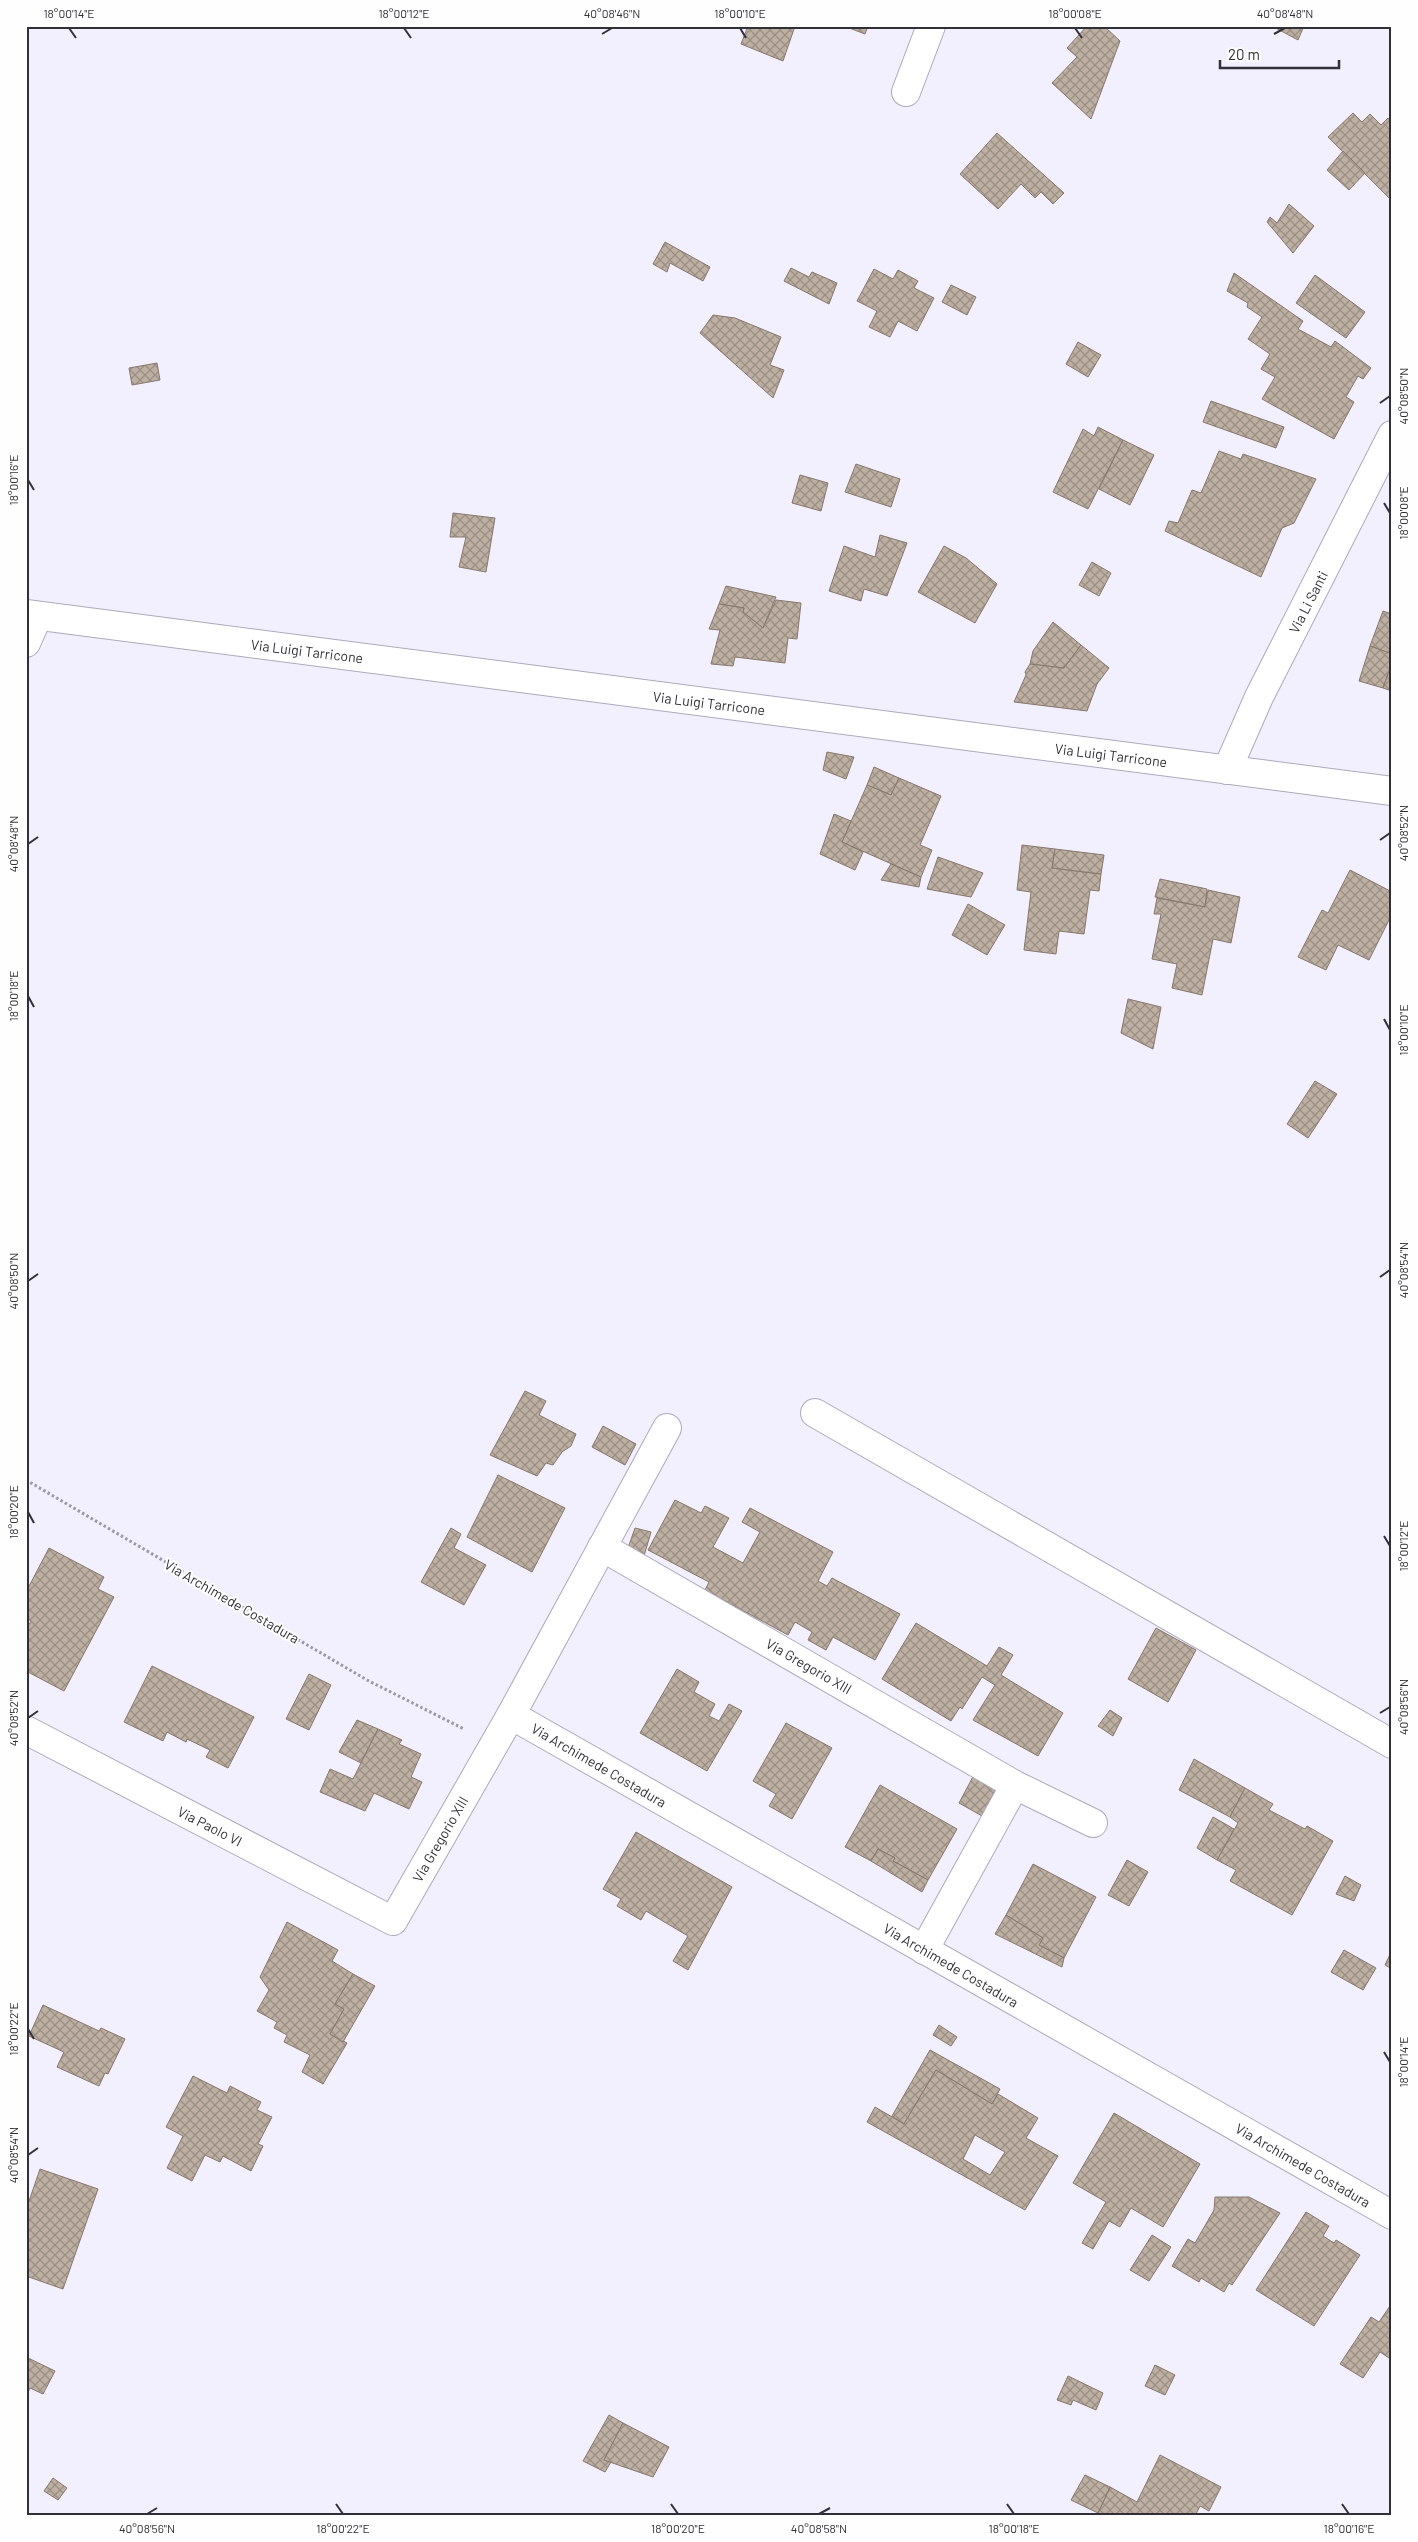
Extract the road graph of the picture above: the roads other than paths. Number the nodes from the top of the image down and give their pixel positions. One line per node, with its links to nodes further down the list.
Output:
1 (931, 26): 2 (street)
2 (906, 92)
3 (1392, 435): 6 (street, Via Li Santi)
4 (32, 615): 5 (street); 6 (street, Via Luigi Tarricone)
5 (26, 643)
6 (1227, 770): 7 (street, Via Luigi Tarricone)
7 (1392, 791)
8 (815, 1413): 13 (street)
9 (667, 1428): 10 (street, Via Gregorio XIII)
10 (602, 1547): 11 (street, Via Gregorio XIII); 14 (street, Via Gregorio XIII)
11 (511, 1715): 16 (street, Via Gregorio XIII); 17 (street, Via Archimede Costadura)
12 (26, 1730): 16 (street, Via Paolo VI)
13 (1392, 1744)
14 (1015, 1785): 15 (street, Via Gregorio XIII); 17 (street)
15 (1093, 1823)
16 (393, 1921)
17 (924, 1950): 18 (street, Via Archimede Costadura)
18 (1392, 2215)

